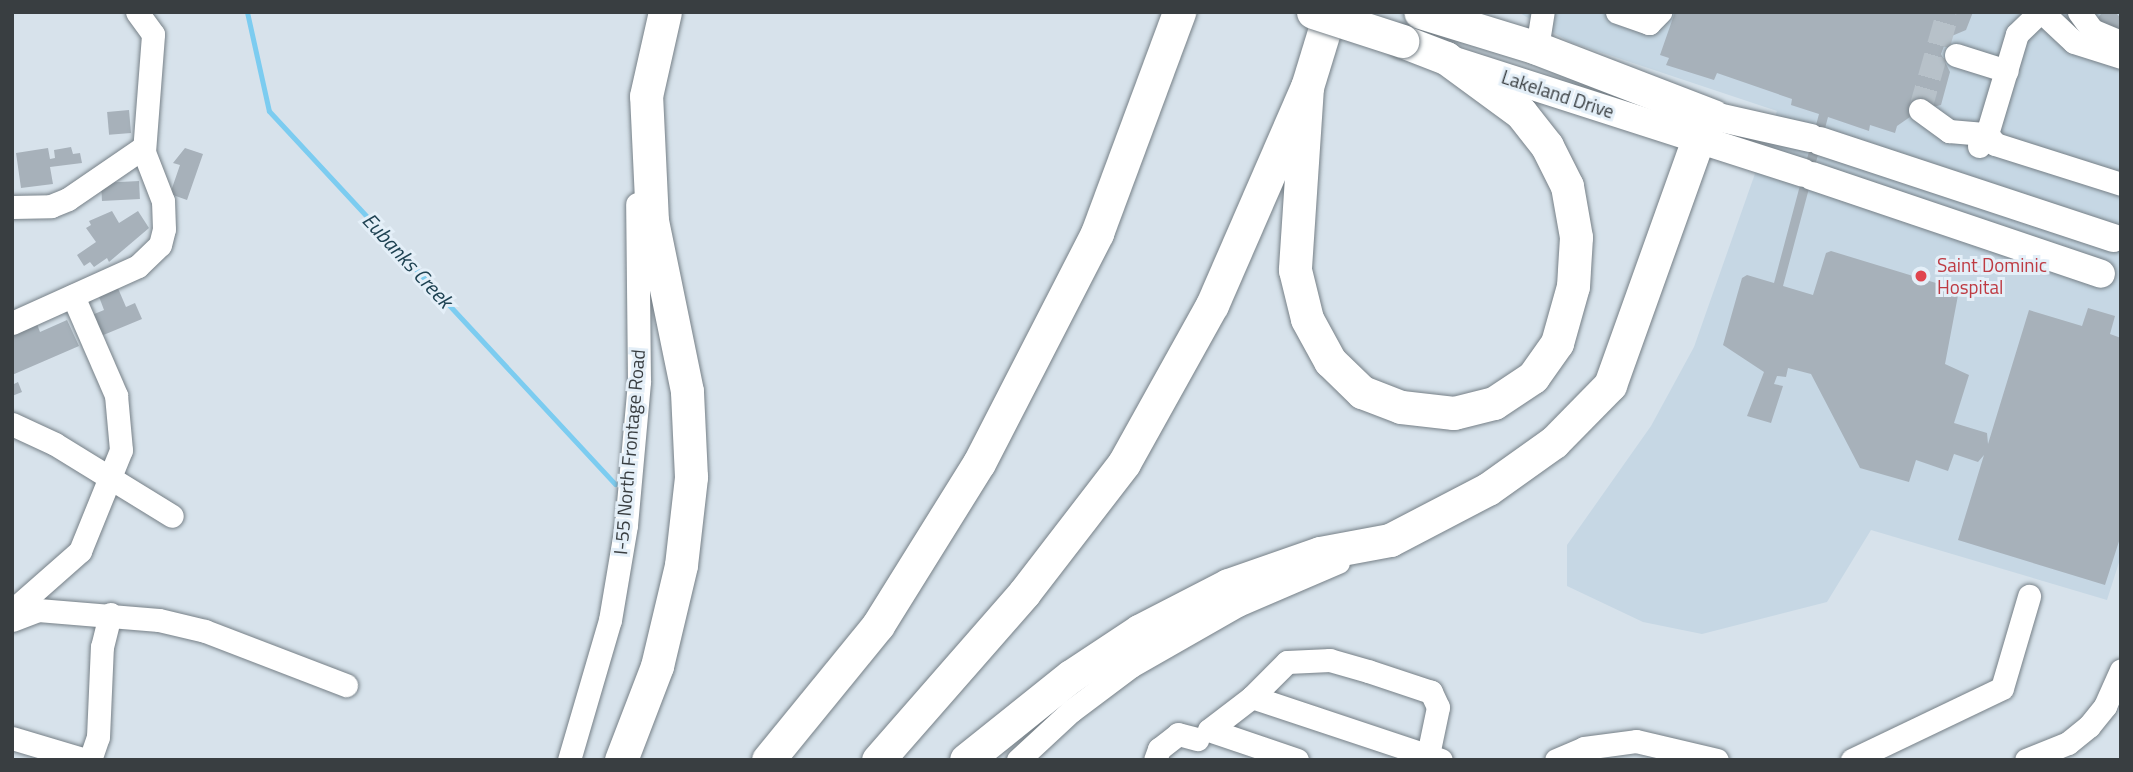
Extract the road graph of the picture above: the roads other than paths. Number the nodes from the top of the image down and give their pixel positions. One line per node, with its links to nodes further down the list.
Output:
1 (137, 12): 24 (street)
2 (665, 12): 20 (highway)
3 (1179, 12): 51 (highway)
4 (1313, 12): 17 (highway, Lakeland Drive, bridge)
5 (1330, 12): 19 (highway)
6 (1420, 12): 14 (highway, Lakeland Drive)
7 (1489, 12): 14 (highway)
8 (1543, 12): 14 (street)
9 (1617, 12): 10 (street)
10 (1660, 12)
11 (2041, 12): 16 (street); 18 (street)
12 (2079, 12): 13 (street)
13 (2121, 42)
14 (1529, 46): 22 (highway, Lakeland Drive)
15 (1956, 55): 18 (street)
16 (2121, 57)
17 (1446, 58): 19 (highway); 22 (main road, Lakeland Drive)
18 (2007, 71): 23 (street)
19 (1307, 87): 52 (highway)
20 (646, 96): 49 (street, I-55 North Frontage Road); 50 (highway)
21 (1920, 110): 23 (street)
22 (1705, 127): 27 (main road, Lakeland Drive); 28 (main road, Lakeland Drive); 34 (highway)
23 (1982, 141): 25 (street)
24 (144, 147): 26 (street); 29 (street)
25 (2121, 184)
26 (12, 207)
27 (2113, 238)
28 (2111, 278)
29 (73, 296): 30 (street); 32 (street)
30 (12, 323)
31 (12, 424): 32 (street)
32 (113, 479): 33 (street); 36 (street)
33 (172, 516)
34 (1390, 540): 53 (highway); 54 (street)
35 (2029, 596): 58 (street)
36 (12, 611)
37 (110, 614): 38 (street); 40 (street); 48 (street)
38 (12, 620)
39 (2121, 670): 59 (street)
40 (346, 685)
41 (1252, 697): 43 (street); 45 (street); 46 (street)
42 (12, 738): 48 (street)
43 (1201, 743): 44 (street); 55 (street)
44 (1257, 753): 56 (street)
45 (1396, 753): 46 (street)
46 (1434, 757)
47 (1712, 759): 57 (street)
48 (88, 760)
49 (569, 760)
50 (621, 760)
51 (768, 760)
52 (878, 760)
53 (966, 760)
54 (1018, 760)
55 (1155, 760)
56 (1297, 760)
57 (1556, 760)
58 (1852, 760)
59 (2026, 760)

